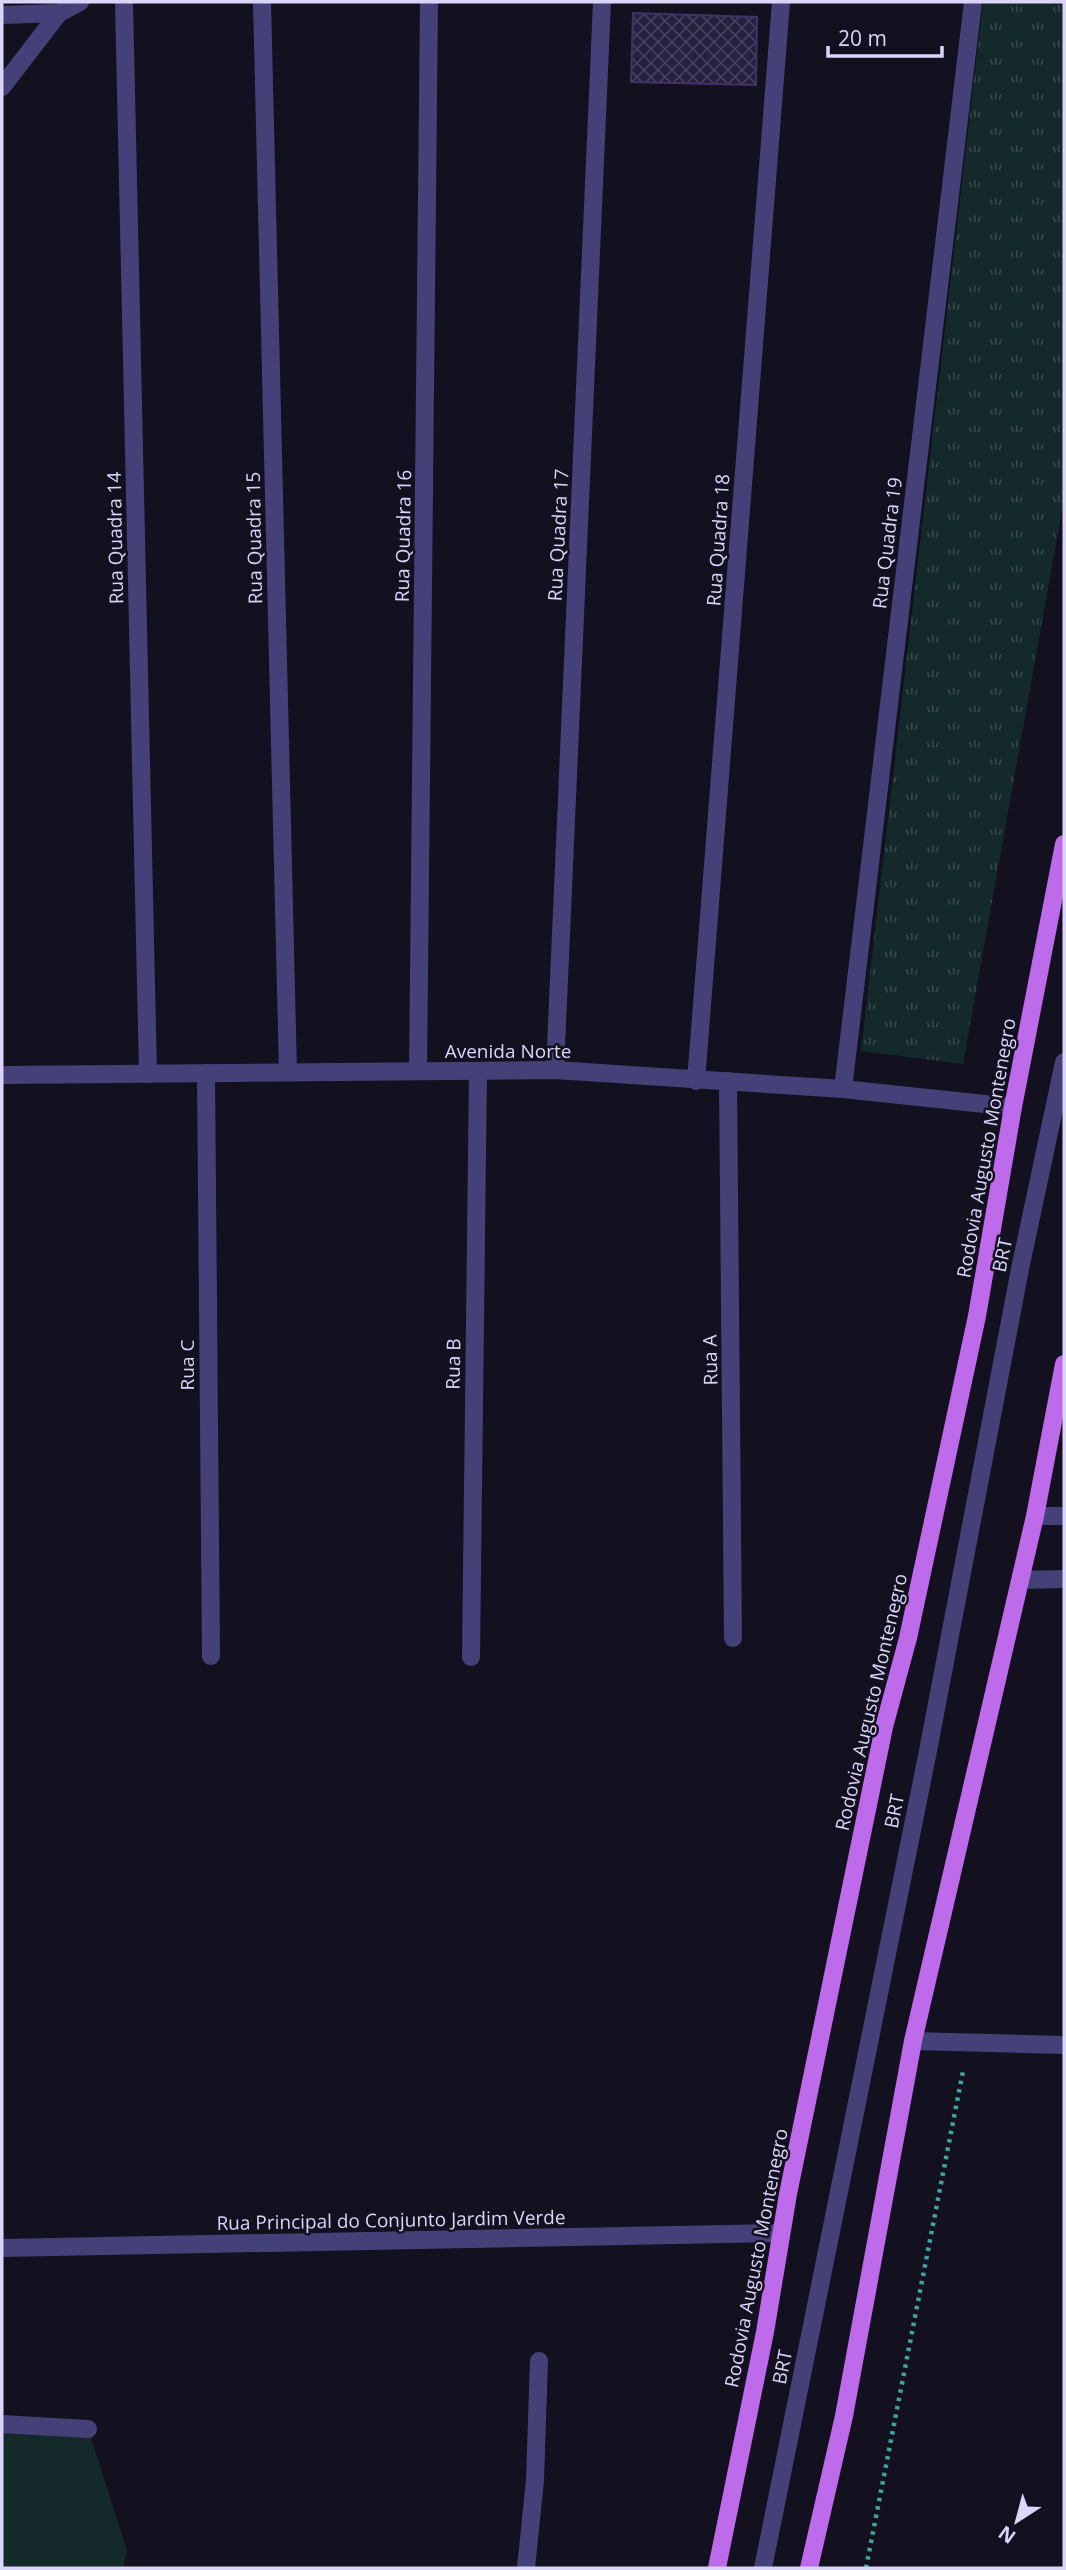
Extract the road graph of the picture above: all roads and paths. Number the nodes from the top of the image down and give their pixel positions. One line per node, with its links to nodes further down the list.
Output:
1 (80, 2): 8 (street)
2 (124, 2): 18 (street, Rua Quadra 14)
3 (262, 2): 17 (street, Rua Quadra 15)
4 (429, 2): 14 (street, Rua Quadra 16)
5 (602, 2): 13 (street, Rua Quadra 17)
6 (781, 2): 20 (street, Rua Quadra 18)
7 (973, 2): 22 (street, Rua Quadra 19)
8 (60, 7): 9 (street); 10 (street)
9 (2, 15)
10 (2, 87)
11 (1064, 844): 23 (main road, Rodovia Augusto Montenegro)
12 (1064, 1062): 42 (street, BRT)
13 (555, 1070): 15 (street, Avenida Norte); 20 (street, Avenida Norte)
14 (418, 1071): 15 (street, Avenida Norte); 17 (street, Avenida Norte)
15 (478, 1071): 31 (street, Rua B)
16 (206, 1073): 17 (street, Avenida Norte); 18 (street, Avenida Norte); 30 (street, Rua C)
17 (288, 1073)
18 (148, 1074): 19 (street, Avenida Norte)
19 (2, 1075)
20 (696, 1081): 21 (street, Avenida Norte)
21 (727, 1081): 22 (street, Avenida Norte); 29 (street, Rua A)
22 (843, 1089): 23 (street, Avenida Norte)
23 (1013, 1107): 35 (main road, Rodovia Augusto Montenegro)
24 (1064, 1364): 25 (main road)
25 (1035, 1516): 26 (street); 28 (main road)
26 (1064, 1516)
27 (1064, 1579): 28 (street)
28 (1021, 1580): 32 (main road)
29 (733, 1638)
30 (211, 1656)
31 (471, 1657)
32 (914, 2041): 33 (street); 43 (main road)
33 (969, 2042): 34 (street); 44 (path)
34 (1064, 2045)
35 (781, 2233): 36 (street, Rua Principal do Conjunto Jardim Verde); 41 (main road, Rodovia Augusto Montenegro)
36 (2, 2248)
37 (539, 2361): 40 (street)
38 (2, 2424): 39 (street)
39 (88, 2429)
40 (526, 2568)
41 (717, 2568)
42 (763, 2568)
43 (809, 2568)
44 (866, 2568)

